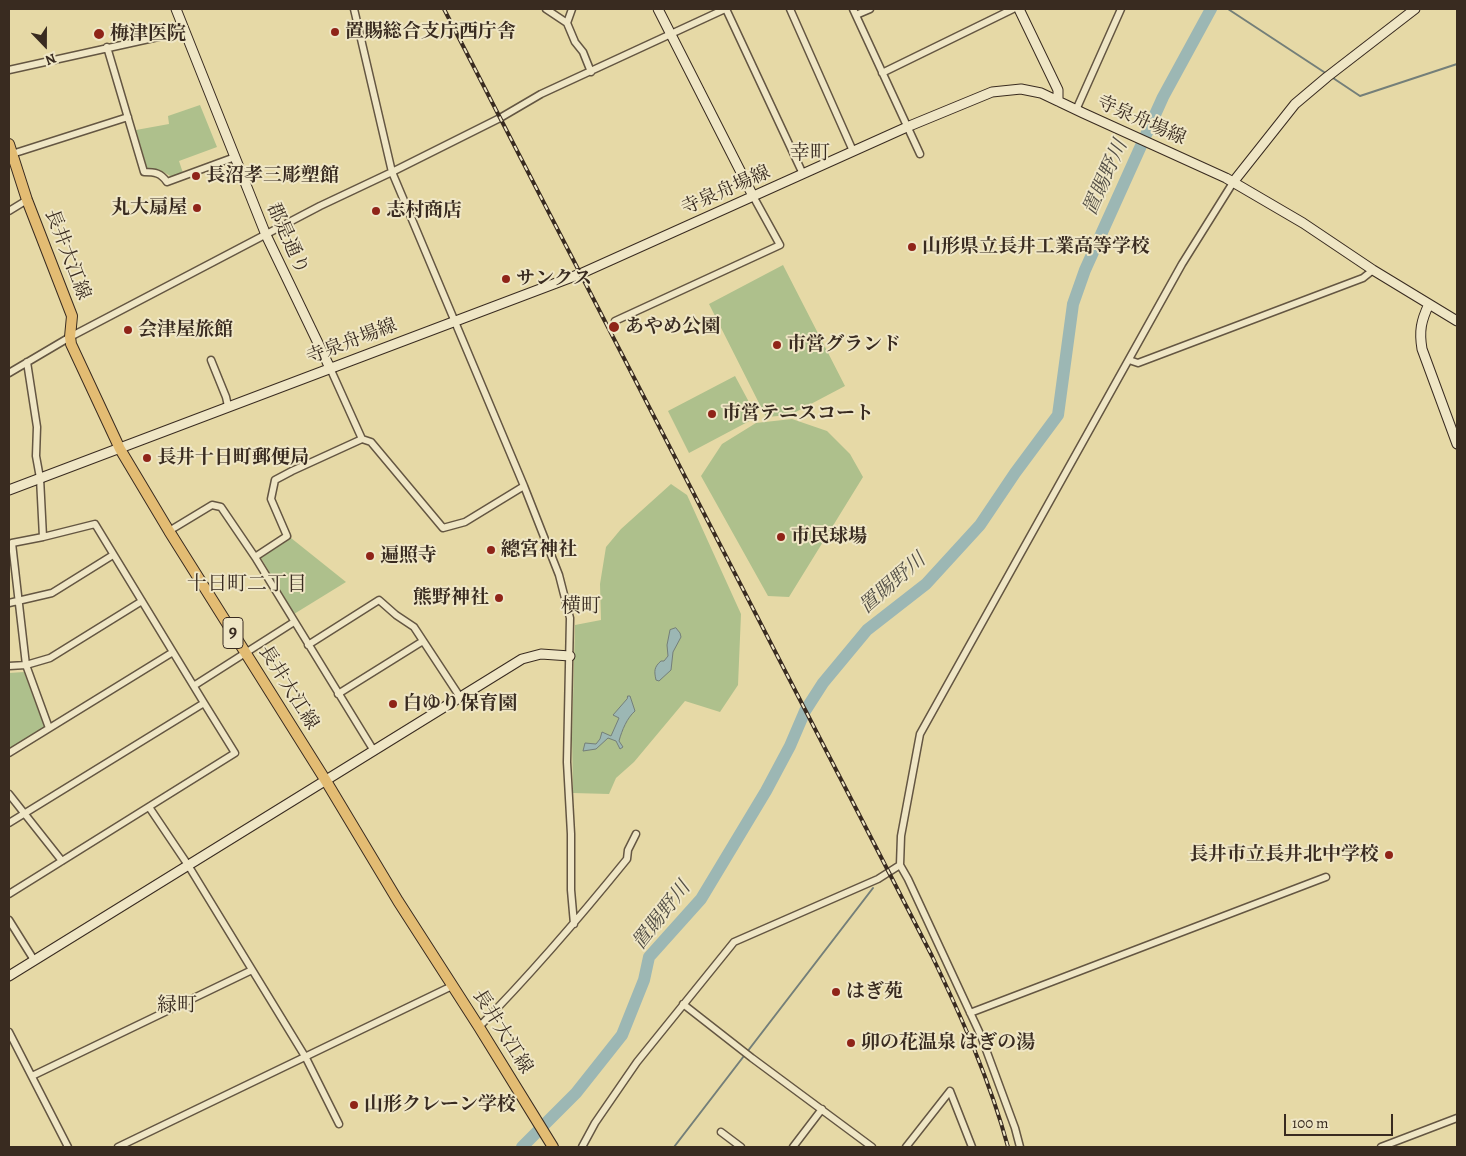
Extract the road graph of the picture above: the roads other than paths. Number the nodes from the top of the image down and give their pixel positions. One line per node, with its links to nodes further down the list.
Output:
1 (176, 9): 15 (street, 郡是通り)
2 (354, 9): 29 (street)
3 (546, 9): 14 (street)
4 (572, 9): 14 (street)
5 (658, 9): 16 (street)
6 (726, 9): 16 (street); 30 (street)
7 (790, 9): 26 (street)
8 (870, 9): 13 (street)
9 (1013, 9): 20 (street)
10 (1020, 9): 21 (street)
11 (1121, 9): 22 (street)
12 (1415, 9): 31 (street)
13 (854, 12): 20 (street)
14 (567, 23): 19 (street)
15 (185, 30): 17 (street); 28 (street, 郡是通り)
16 (671, 35): 19 (street); 32 (street)
17 (107, 47): 18 (street); 23 (street)
18 (9, 70)
19 (591, 72): 29 (street)
20 (882, 73): 24 (street)
21 (1058, 101): 22 (street, 寺泉舟場線); 24 (street, 寺泉舟場線)
22 (1080, 112): 31 (street, 寺泉舟場線)
23 (128, 117): 25 (street); 28 (street)
24 (907, 127): 26 (street, 寺泉舟場線); 27 (street)
25 (10, 149): 33 (main road, 長井大江線 / 9)
26 (853, 151): 30 (street, 寺泉舟場線)
27 (920, 154)
28 (235, 157): 35 (street, 郡是通り)
29 (392, 172): 35 (street); 38 (street)
30 (803, 174): 32 (street, 寺泉舟場線)
31 (1230, 180): 36 (street, 寺泉舟場線); 43 (street)
32 (753, 196): 38 (street, 寺泉舟場線); 39 (street)
33 (27, 200): 34 (street); 41 (main road, 長井大江線 / 9)
34 (9, 210)
35 (266, 235): 41 (street); 45 (street, 郡是通り)
36 (1373, 270): 37 (street, 寺泉舟場線); 43 (street)
37 (1429, 304): 40 (street, 寺泉舟場線); 49 (street)
38 (455, 321): 45 (street, 寺泉舟場線); 52 (street)
39 (615, 321)
40 (1457, 321)
41 (70, 336): 44 (street); 50 (main road, 長井大江線 / 9)
42 (211, 360): 47 (street)
43 (1129, 360): 85 (street)
44 (27, 362): 46 (street); 51 (street)
45 (330, 368): 47 (street, 寺泉舟場線); 48 (street)
46 (9, 374)
47 (228, 406): 50 (street, 寺泉舟場線)
48 (362, 439): 52 (street); 58 (street)
49 (1457, 444)
50 (120, 449): 51 (street, 寺泉舟場線); 54 (main road, 長井大江線 / 9)
51 (40, 478): 53 (street, 寺泉舟場線); 55 (street)
52 (524, 486): 67 (street)
53 (9, 490)
54 (169, 531): 58 (street); 66 (main road, 長井大江線 / 9)
55 (43, 537): 56 (street); 57 (street)
56 (11, 543): 59 (street)
57 (113, 556): 59 (street); 60 (street)
58 (255, 557): 62 (street)
59 (18, 600): 61 (street); 68 (street)
60 (142, 601): 65 (street); 68 (street)
61 (9, 603)
62 (294, 622): 64 (street); 66 (street)
63 (423, 640): 64 (street); 71 (street); 72 (street)
64 (308, 645): 71 (street)
65 (173, 652): 70 (street); 74 (street)
66 (246, 653): 70 (street); 77 (main road, 長井大江線 / 9)
67 (570, 656): 72 (street); 89 (street)
68 (26, 665): 69 (street); 74 (street)
69 (9, 666)
70 (195, 685): 73 (street)
71 (338, 694): 75 (street)
72 (460, 697): 75 (street)
73 (204, 703): 79 (street); 80 (street)
74 (49, 728): 76 (street)
75 (374, 752): 77 (street)
76 (9, 753)
77 (326, 781): 84 (street); 93 (main road, 長井大江線 / 9)
78 (9, 794): 80 (street)
79 (149, 807): 83 (street); 84 (street)
80 (24, 814): 81 (street); 83 (street)
81 (9, 823)
82 (636, 834): 89 (street)
83 (62, 861): 87 (street)
84 (188, 865): 90 (street); 91 (street)
85 (900, 865): 94 (street); 95 (street)
86 (1326, 877): 95 (street)
87 (9, 894)
88 (9, 920): 90 (street)
89 (574, 924): 96 (street)
90 (34, 960): 92 (street)
91 (252, 970): 98 (street); 99 (street)
92 (9, 976)
93 (452, 986): 96 (main road, 長井大江線 / 9); 98 (street)
94 (684, 1004): 100 (street); 107 (street)
95 (970, 1013): 113 (street)
96 (479, 1027): 106 (main road, 長井大江線 / 9)
97 (9, 1032): 99 (street)
98 (306, 1058): 102 (street); 105 (street)
99 (32, 1076): 104 (street)
100 (822, 1109): 109 (street); 110 (street)
101 (1457, 1118): 114 (street)
102 (339, 1124)
103 (721, 1132): 108 (street)
104 (68, 1147)
105 (118, 1147)
106 (553, 1147)
107 (582, 1147)
108 (741, 1147)
109 (793, 1147)
110 (872, 1147)
111 (906, 1147): 112 (street)
112 (972, 1147)
113 (1020, 1147)
114 (1381, 1147)

